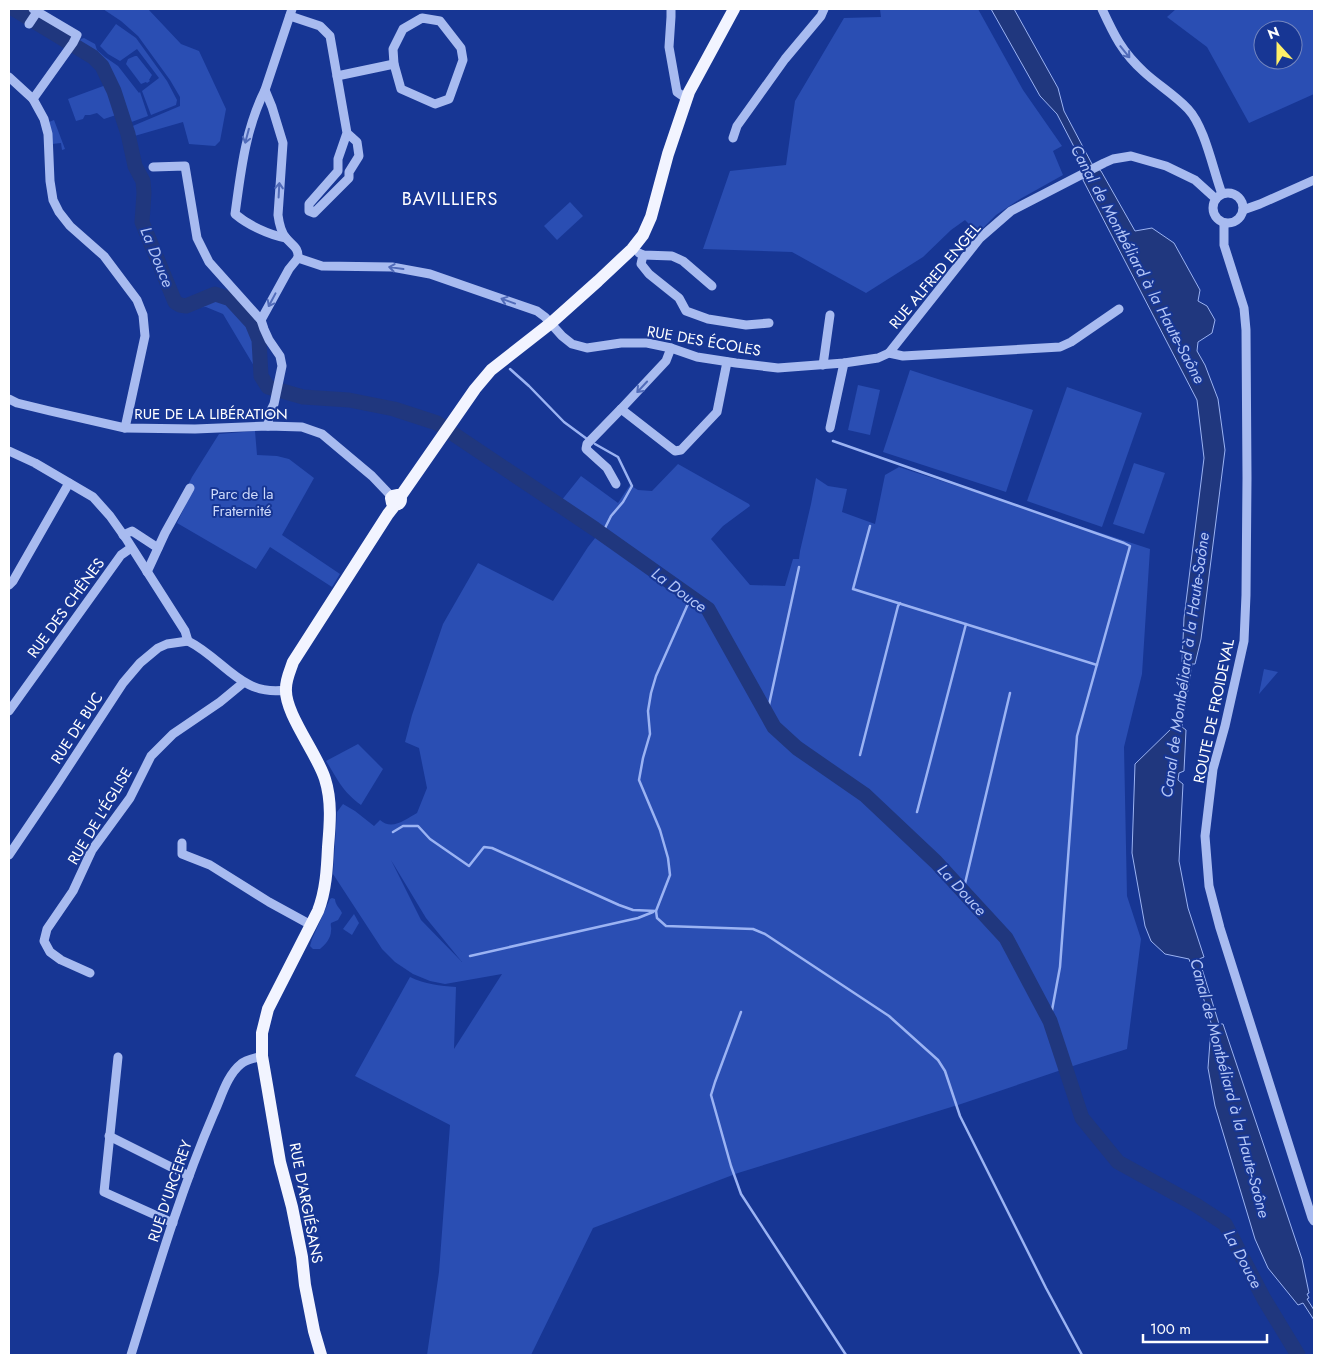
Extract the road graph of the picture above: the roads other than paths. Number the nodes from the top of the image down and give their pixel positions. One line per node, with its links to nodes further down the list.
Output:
1 (671, 9): 11 (street)
2 (734, 9): 11 (main road)
3 (824, 9): 14 (street)
4 (1102, 9): 17 (street, one-way to 17)
5 (291, 12): 8 (street); 10 (street)
6 (33, 16): 12 (street)
7 (394, 64): 7 (street); 8 (street)
8 (337, 76): 13 (street)
9 (9, 77): 12 (street)
10 (265, 90): 20 (street, one-way to 10); 20 (street, one-way to 20)
11 (687, 98): 21 (main road)
12 (33, 99): 37 (street)
13 (347, 133): 13 (street)
14 (733, 138)
15 (153, 167): 26 (street)
16 (1314, 180): 18 (street)
17 (1219, 196): 18 (street); 19 (street); 30 (street, RUE ALFRED ENGEL)
18 (1243, 210): 19 (street)
19 (1224, 223): 61 (street, ROUTE DE FROIDEVAL)
20 (286, 238): 22 (street)
21 (637, 252): 23 (street); 27 (main road); 28 (street)
22 (298, 258): 26 (street, one-way to 26); 27 (street, RUE DES ÉCOLES, one-way to 22)
23 (712, 286)
24 (1119, 309): 30 (street, RUE DES ÉCOLES)
25 (830, 315): 33 (street)
26 (261, 320): 36 (street)
27 (550, 323): 29 (street, RUE DES ÉCOLES); 43 (main road)
28 (769, 323)
29 (671, 348): 31 (street, RUE DES ÉCOLES); 35 (street, one-way to 35)
30 (889, 353): 32 (street, RUE DES ÉCOLES)
31 (728, 362): 33 (street, RUE DES ÉCOLES); 35 (street)
32 (844, 363): 33 (street, RUE DES ÉCOLES); 38 (street)
33 (823, 364)
34 (9, 399): 37 (street, RUE DE LA LIBÉRATION)
35 (621, 410): 41 (street)
36 (268, 426): 37 (street, RUE DE LA LIBÉRATION); 43 (street, RUE DE LA LIBÉRATION)
37 (125, 428)
38 (830, 428)
39 (9, 451): 40 (street)
40 (69, 483): 44 (street); 48 (street)
41 (616, 484)
42 (190, 488): 46 (street)
43 (396, 499): 51 (main road)
44 (123, 535): 45 (street); 46 (street)
45 (131, 548): 47 (street); 52 (street, RUE DES CHÊNES)
46 (158, 548): 47 (street)
47 (147, 572): 49 (street)
48 (9, 586)
49 (188, 641): 50 (street); 54 (street, RUE DE BUC)
50 (243, 683): 51 (street); 56 (street, RUE DE L'ÉGLISE)
51 (286, 690): 55 (main road, RUE D'ARGIÉSANS)
52 (9, 711)
53 (182, 843): 55 (street)
54 (9, 855)
55 (311, 925): 57 (main road, RUE D'ARGIÉSANS)
56 (90, 973)
57 (262, 1056): 60 (street, RUE D'URCEREY); 64 (main road, RUE D'ARGIÉSANS)
58 (118, 1057): 59 (street)
59 (109, 1136): 60 (street); 62 (street)
60 (189, 1176): 62 (street, RUE D'URCEREY)
61 (1314, 1220)
62 (173, 1223): 63 (street, RUE D'URCEREY)
63 (131, 1355)
64 (321, 1355)

